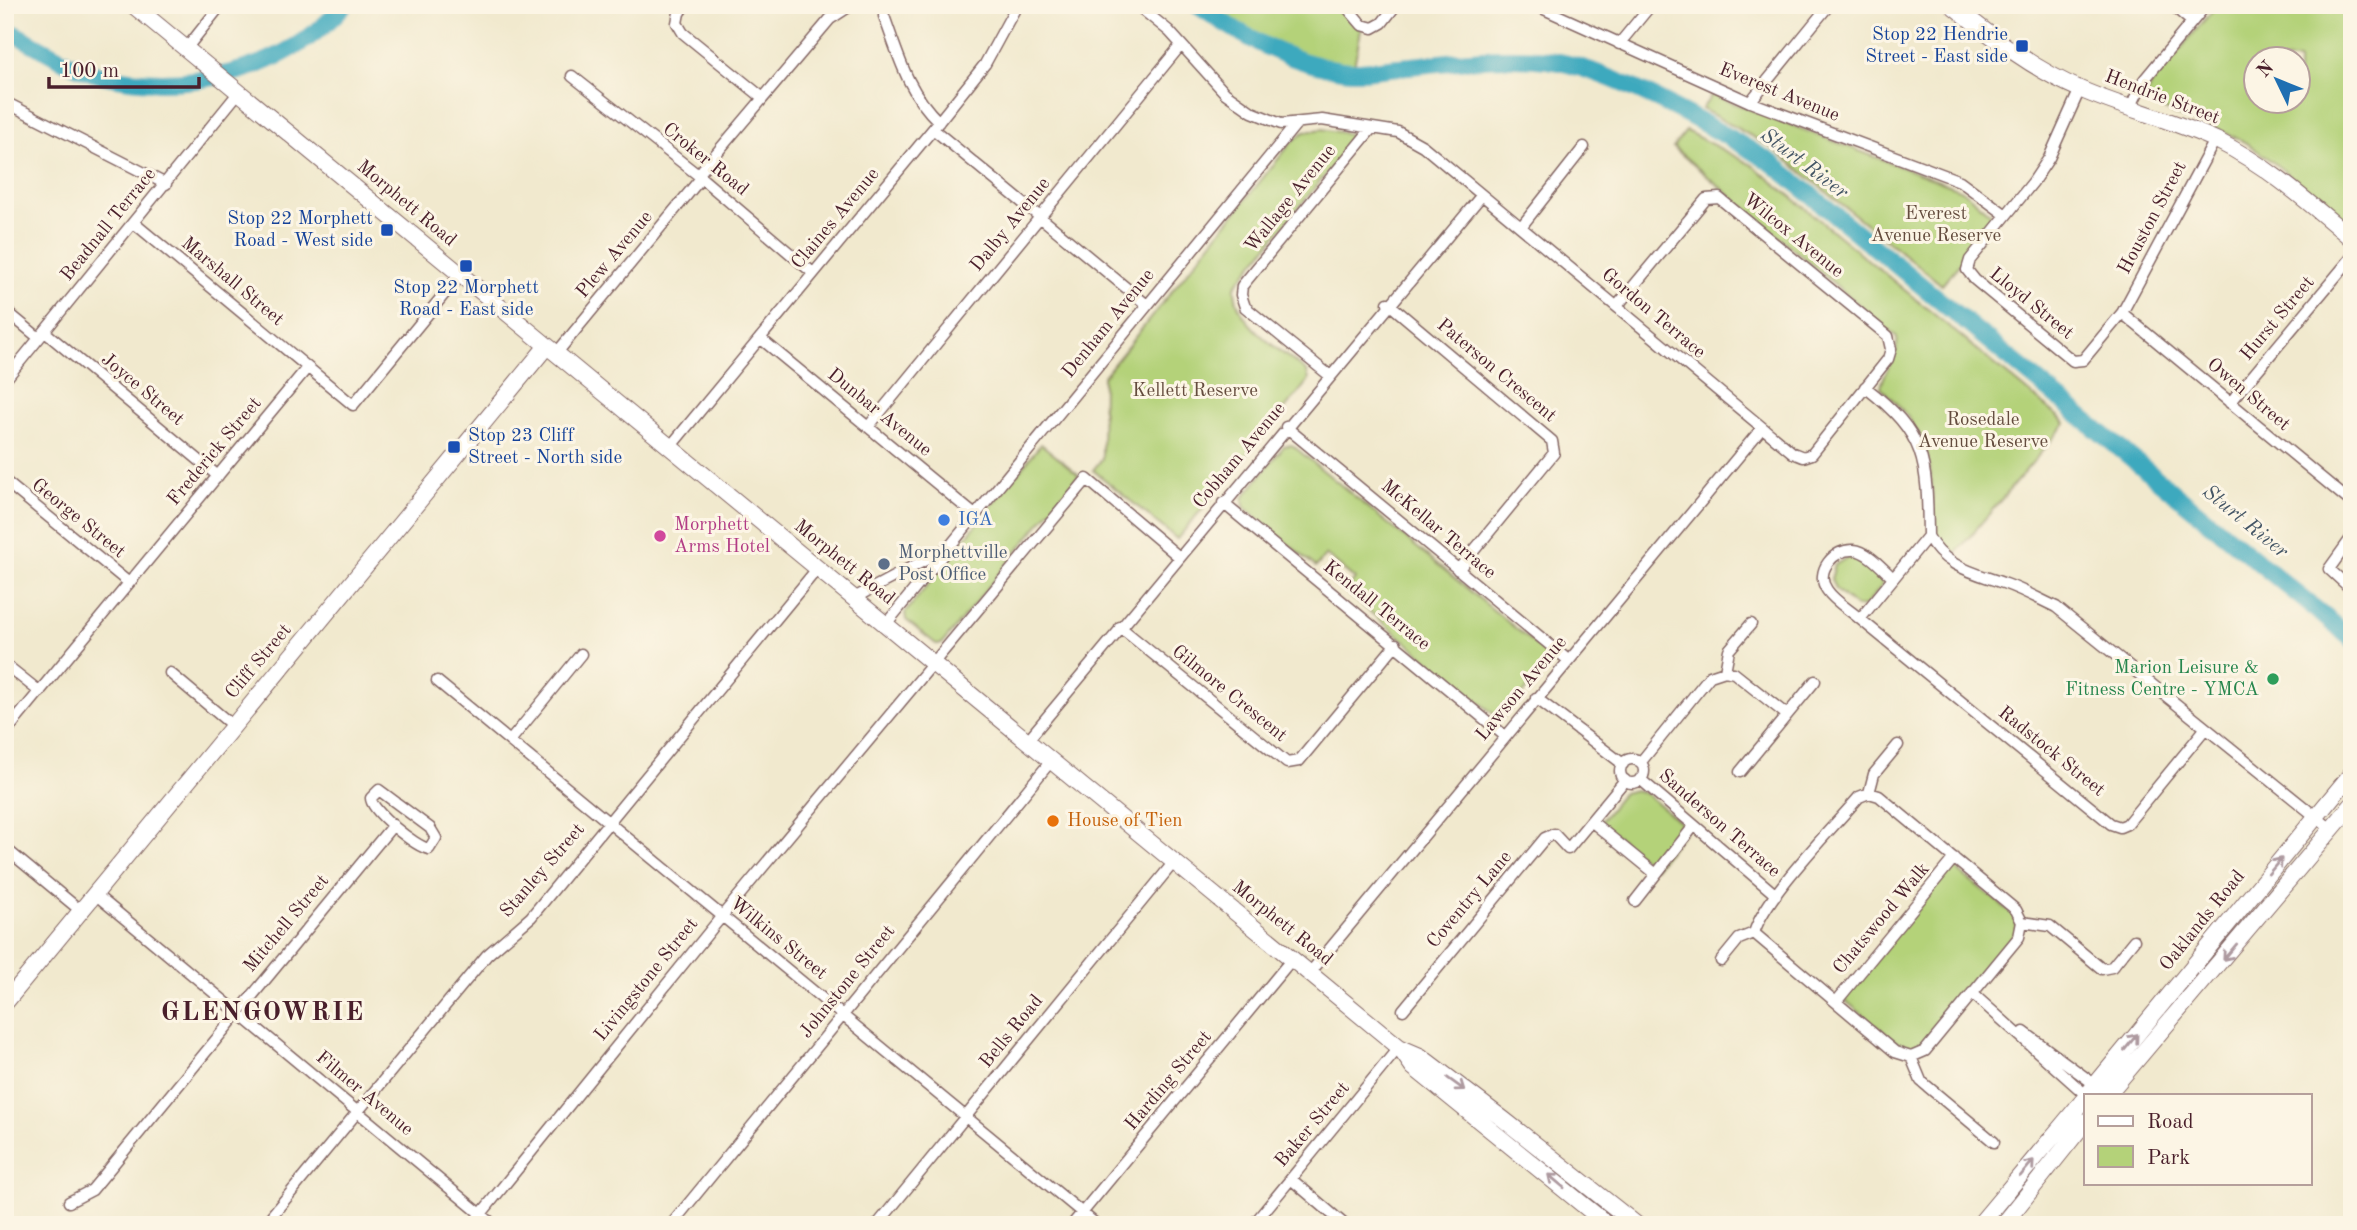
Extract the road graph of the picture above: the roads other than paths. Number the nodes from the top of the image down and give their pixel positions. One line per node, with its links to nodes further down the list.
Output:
1 (133, 5): 19 (main road, Morphett Road)
2 (221, 5): 19 (street)
3 (685, 5): 23 (street)
4 (1017, 5): 28 (street, Claines Avenue)
5 (1137, 5): 18 (street, Gordon Terrace)
6 (1345, 5): 7 (street)
7 (1396, 5)
8 (1535, 5): 17 (street, Everest Avenue)
9 (1651, 5): 17 (street)
10 (1829, 5): 25 (street)
11 (1952, 5): 22 (main road, Hendrie Street)
12 (2172, 5): 16 (street)
13 (2206, 5): 16 (street)
14 (850, 6): 23 (street, Plew Avenue)
15 (884, 16): 28 (street)
16 (2192, 22): 26 (street)
17 (1619, 44): 25 (street, Everest Avenue)
18 (1181, 45): 27 (street, Gordon Terrace); 36 (street, Dalby Avenue)
19 (186, 49): 21 (main road, Morphett Road)
20 (572, 76): 32 (street, Croker Road)
21 (235, 89): 33 (street, Beadnall Terrace); 42 (main road, Morphett Road)
22 (2080, 89): 26 (main road, Hendrie Street); 35 (street)
23 (763, 98): 32 (street, Plew Avenue)
24 (5, 102): 33 (street)
25 (1750, 102): 35 (street, Everest Avenue)
26 (2130, 108): 30 (main road, Hendrie Street)
27 (1297, 123): 29 (street, Gordon Terrace); 44 (street, Denham Avenue)
28 (936, 126): 36 (street); 41 (street, Claines Avenue)
29 (1372, 128): 34 (street, Gordon Terrace); 52 (street, Wallage Avenue)
30 (2215, 140): 39 (main road, Hendrie Street); 47 (street, Houston Street)
31 (1584, 147): 38 (street)
32 (700, 177): 41 (street, Croker Road); 50 (street, Plew Avenue)
33 (166, 184): 37 (street, Beadnall Terrace)
34 (1482, 195): 38 (street, Gordon Terrace); 43 (street, Cobham Avenue)
35 (2006, 215): 47 (street, Lloyd Street)
36 (1040, 217): 44 (street); 56 (street, Dalby Avenue)
37 (134, 223): 48 (street, Beadnall Terrace); 51 (street, Marshall Street)
38 (1521, 227): 45 (street, Gordon Terrace)
39 (2352, 239)
40 (2352, 257): 55 (street, Hurst Street)
41 (813, 273): 49 (street, Claines Avenue)
42 (459, 276): 50 (main road, Morphett Road); 51 (street)
43 (1388, 303): 52 (street, Cobham Avenue); 70 (street, Paterson Crescent)
44 (1147, 305): 64 (street, Denham Avenue)
45 (1617, 306): 54 (street, Wilcox Avenue); 58 (street, Gordon Terrace)
46 (5, 310): 48 (street, Joyce Street)
47 (2122, 313): 55 (street, Owen Street)
48 (42, 335): 53 (street, Beadnall Terrace); 60 (street, Joyce Street)
49 (760, 338): 56 (street, Dunbar Avenue); 59 (street, Claines Avenue)
50 (551, 351): 59 (main road, Morphett Road); 91 (main road, Cliff Street)
51 (307, 368): 60 (street, Frederick Street)
52 (1329, 375): 57 (street, Cobham Avenue)
53 (5, 380)
54 (1865, 387): 58 (street, Gordon Terrace); 65 (street)
55 (2230, 403): 63 (street, Owen Street)
56 (868, 427): 64 (street, Dunbar Avenue)
57 (1286, 427): 62 (street, Cobham Avenue); 70 (street, McKellar Terrace)
58 (1762, 428): 81 (street, Lawson Avenue)
59 (670, 447): 69 (main road, Morphett Road)
60 (218, 476): 72 (street, Frederick Street)
61 (5, 481): 72 (street, George Street)
62 (1223, 503): 68 (street, Cobham Avenue); 79 (street, Kendall Terrace)
63 (2352, 503)
64 (975, 515): 67 (street, Denham Avenue)
65 (1928, 536): 71 (street); 92 (street)
66 (2352, 537): 73 (street)
67 (949, 547): 74 (street, Denham Avenue); 76 (street, Denham Avenue)
68 (1178, 556): 78 (street, Cobham Avenue); 83 (street, Livingstone Street)
69 (817, 569): 74 (main road, Morphett Road); 109 (street, Stanley Street)
70 (1458, 569): 81 (street, McKellar Terrace)
71 (1893, 578): 75 (street); 75 (street, Radstock Street)
72 (130, 583): 88 (street, Frederick Street)
73 (2352, 590)
74 (854, 598): 76 (main road, Morphett Road)
75 (1860, 619): 92 (street, Radstock Street)
76 (886, 624): 83 (main road, Morphett Road)
77 (1751, 624): 84 (street)
78 (1120, 627): 79 (street, Gilmore Crescent); 96 (street, Cobham Avenue)
79 (1396, 644): 94 (street, Kendall Terrace)
80 (581, 654): 95 (street)
81 (1568, 660): 89 (street, Lawson Avenue)
82 (5, 664): 88 (street)
83 (934, 664): 96 (main road, Morphett Road); 121 (street, Livingstone Street)
84 (1725, 671): 90 (street); 99 (street)
85 (170, 674): 91 (street)
86 (437, 681): 95 (street, Wilkins Street)
87 (1815, 681): 90 (street)
88 (40, 692): 93 (street, Frederick Street)
89 (1536, 698): 94 (street, Lawson Avenue); 100 (street)
90 (1787, 715): 101 (street)
91 (233, 726): 117 (main road, Cliff Street)
92 (2206, 729): 107 (street)
93 (5, 733)
94 (1505, 736): 127 (street, Lawson Avenue)
95 (510, 741): 109 (street, Wilkins Street)
96 (1027, 741): 98 (main road, Morphett Road)
97 (1898, 745): 105 (street)
98 (1051, 761): 115 (main road, Morphett Road); 133 (street, Johnstone Street)
99 (1640, 763): 100 (street); 103 (street)
100 (1623, 764): 104 (street)
101 (1740, 772)
102 (2352, 773): 107 (main road, Oaklands Road)
103 (1640, 779): 104 (street); 111 (street, Sanderson Terrace)
104 (1625, 780): 108 (street)
105 (1869, 793): 114 (street); 118 (street)
106 (2352, 805): 112 (main road, Oaklands Road)
107 (2316, 817): 112 (street); 136 (main road, Oaklands Road, one-way to 107)
108 (1591, 821): 116 (street); 132 (street, Coventry Lane)
109 (608, 822): 121 (street, Wilkins Street); 138 (street, Stanley Street)
110 (393, 825): 110 (street); 131 (street, Mitchell Street)
111 (1693, 827): 116 (street); 118 (street, Sanderson Terrace)
112 (2331, 829): 136 (main road, Oaklands Road, one-way to 136)
113 (5, 848): 120 (street)
114 (1954, 859): 122 (street); 129 (street, Chatswood Walk)
115 (1174, 862): 125 (main road, Morphett Road); 139 (street, Bells Road)
116 (1656, 874): 119 (street)
117 (95, 894): 120 (main road, Cliff Street); 131 (street, Filmer Avenue)
118 (1776, 895): 123 (street)
119 (1635, 901)
120 (81, 911): 130 (main road, Cliff Street)
121 (722, 916): 133 (street, Wilkins Street); 145 (street, Livingstone Street)
122 (2022, 922): 124 (street); 128 (street)
123 (1755, 933): 126 (street); 129 (street)
124 (2134, 940)
125 (1292, 959): 127 (main road, Morphett Road); 144 (street, Harding Street)
126 (1721, 961)
127 (1310, 974): 134 (main road, Morphett Road)
128 (1972, 993): 135 (street); 136 (street)
129 (1836, 1002): 135 (street)
130 (5, 1003)
131 (238, 1010): 138 (street, Filmer Avenue); 143 (street, Mitchell Street)
132 (1402, 1010)
133 (844, 1015): 139 (street, Wilkins Street); 149 (street, Johnstone Street)
134 (1399, 1047): 142 (street, Baker Street); 155 (main road, Morphett Road, one-way to 134); 156 (main road, Morphett Road, one-way to 156)
135 (1911, 1058): 141 (street)
136 (2095, 1094)
137 (2084, 1106): 157 (main road, Oaklands Road, one-way to 137)
138 (357, 1113): 145 (street, Filmer Avenue); 146 (street, Stanley Street)
139 (966, 1116): 144 (street, Wilkins Street); 150 (street, Bells Road)
140 (2084, 1124): 158 (main road)
141 (1994, 1142)
142 (1290, 1179): 153 (street, Baker Street); 154 (street)
143 (69, 1202)
144 (1082, 1213): 151 (street, Harding Street); 152 (street, Wilkins Street)
145 (481, 1214): 147 (street, Livingstone Street); 148 (street, Filmer Avenue)
146 (264, 1225)
147 (472, 1225)
148 (494, 1225)
149 (670, 1225)
150 (877, 1225)
151 (1072, 1225)
152 (1097, 1225)
153 (1253, 1225)
154 (1345, 1225)
155 (1608, 1225)
156 (1637, 1225)
157 (1979, 1225)
158 (2003, 1225)

